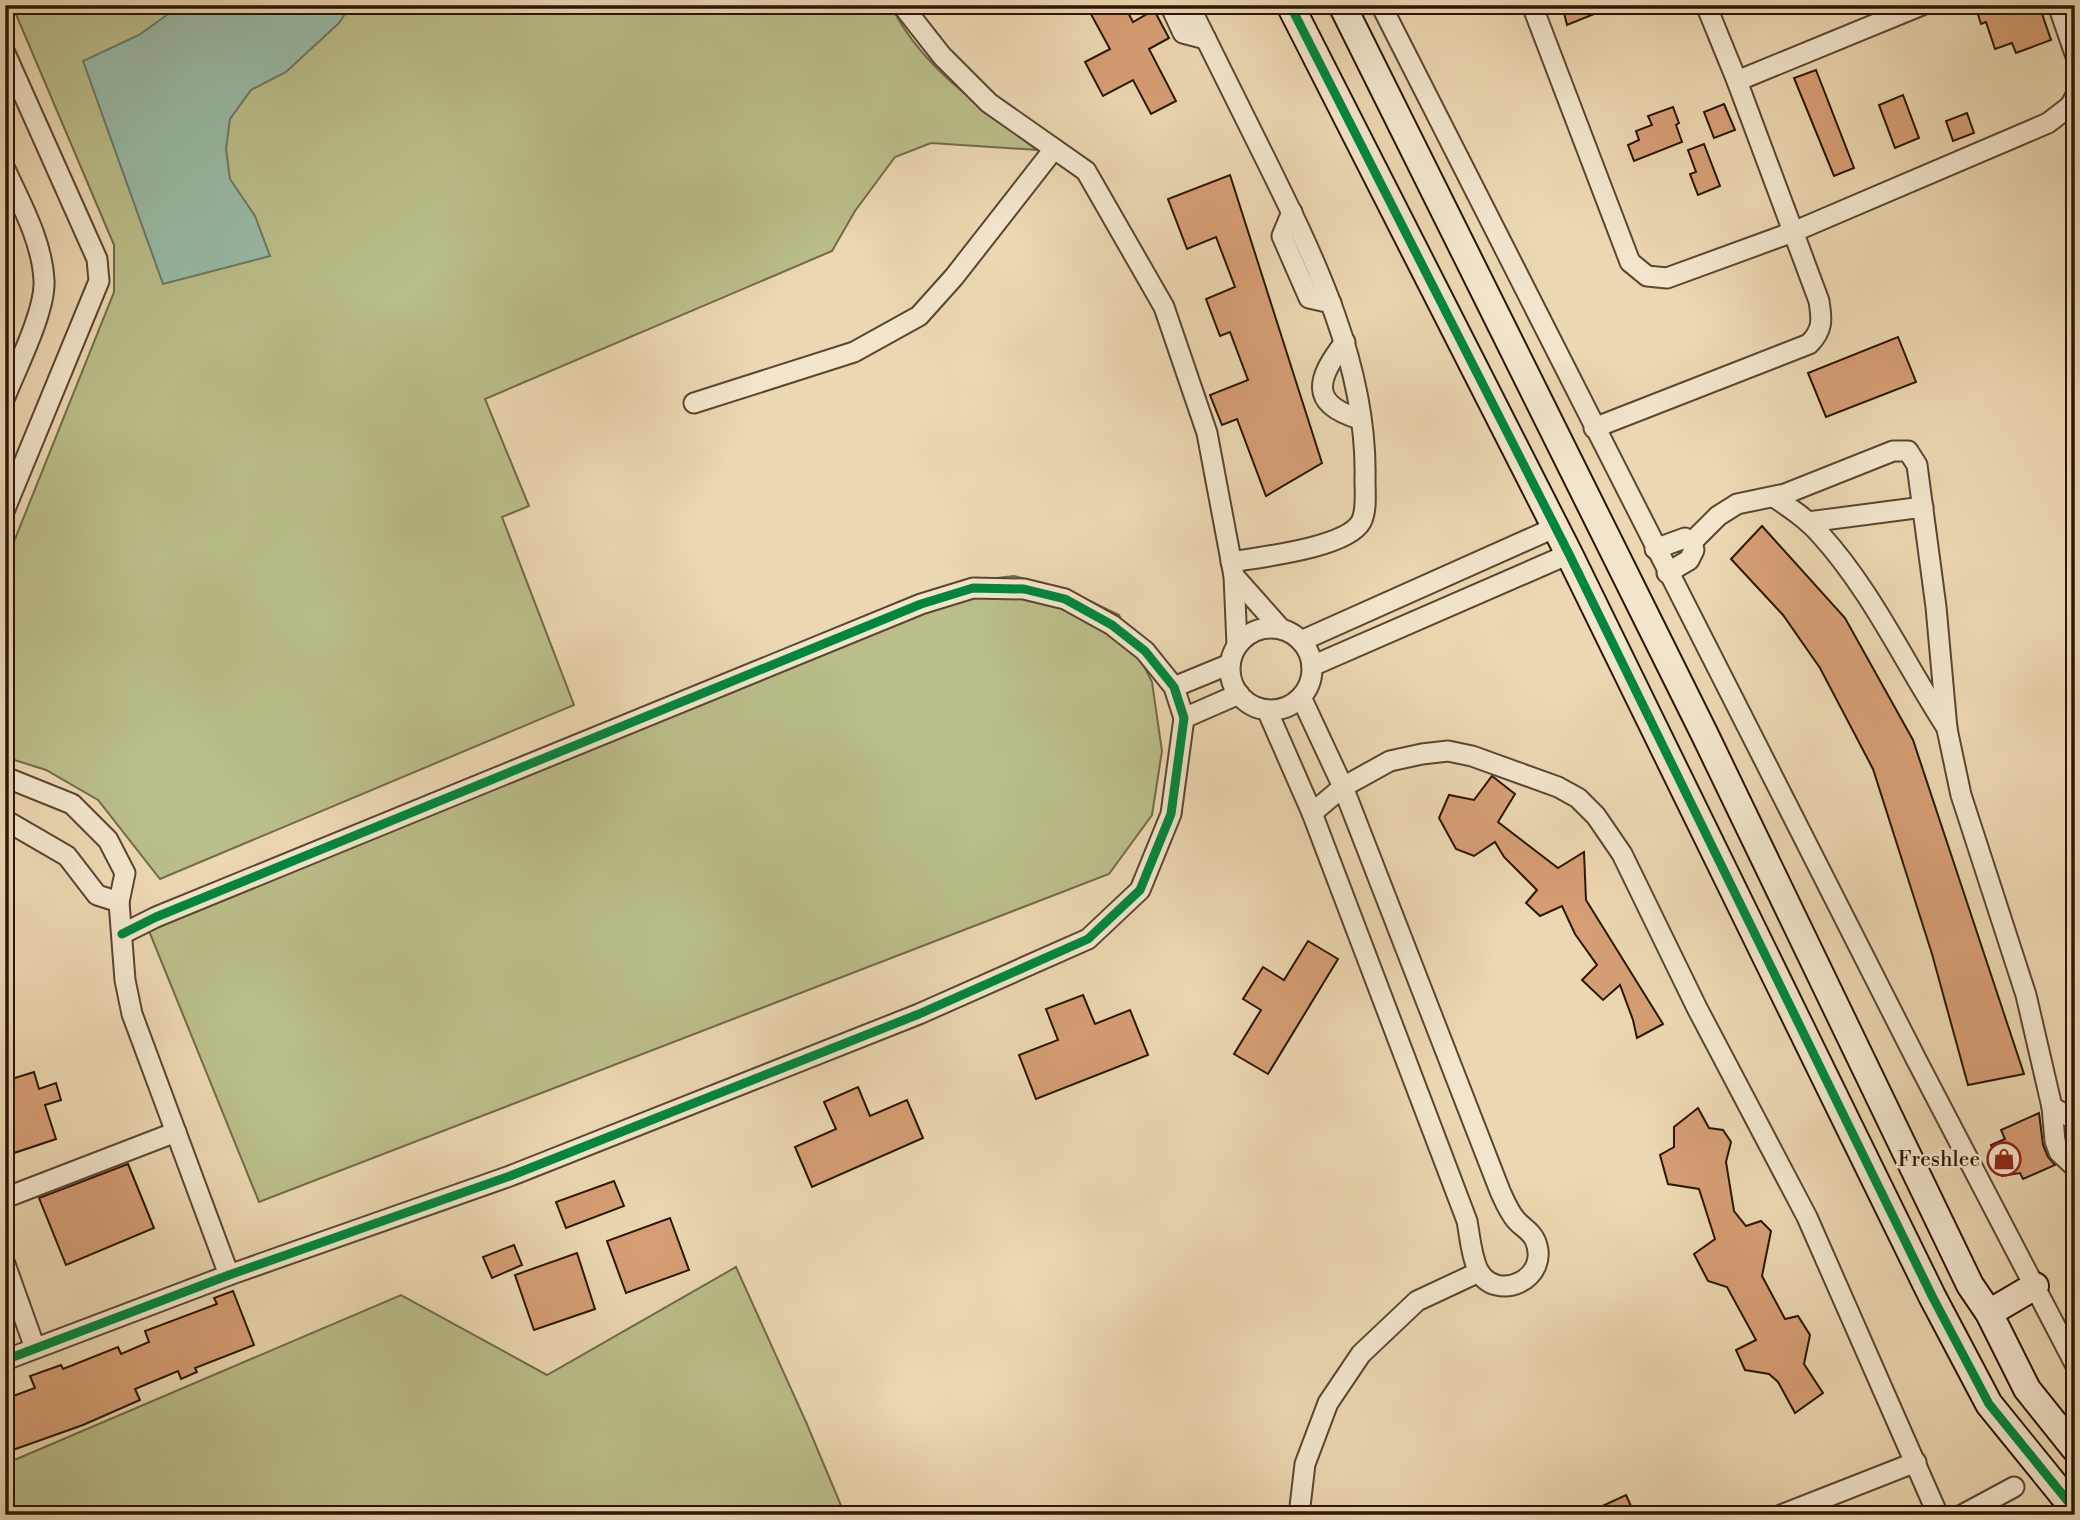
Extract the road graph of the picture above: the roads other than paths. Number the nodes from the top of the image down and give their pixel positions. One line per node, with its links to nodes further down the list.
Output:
1 (902, 5): 16 (street)
2 (1170, 5): 11 (street)
3 (1189, 5): 11 (street)
4 (1290, 5): 28 (street)
5 (1342, 5): 61 (street)
6 (1381, 5): 23 (street)
7 (1532, 5): 18 (street)
8 (1706, 5): 14 (street)
9 (1922, 5): 14 (street)
10 (2058, 5): 13 (street)
11 (1206, 39): 19 (street)
12 (5, 53): 26 (street)
13 (2075, 54)
14 (1737, 81): 18 (street)
15 (2075, 97): 18 (street)
16 (1055, 149): 21 (street); 32 (street)
17 (5, 169): 20 (street)
18 (1793, 232): 23 (street)
19 (1345, 342): 22 (street); 22 (street)
20 (5, 397)
21 (694, 403)
22 (1360, 419): 32 (street)
23 (1594, 428): 30 (street)
24 (1774, 497): 25 (street); 27 (street); 29 (street)
25 (1923, 507): 27 (street); 45 (street)
26 (5, 509)
27 (1808, 522): 45 (street)
28 (1556, 527): 31 (street); 34 (street)
29 (1692, 542): 30 (street); 33 (street)
30 (1655, 549): 33 (street)
31 (1569, 554): 35 (street); 68 (street)
32 (1233, 569): 36 (street); 38 (street)
33 (1667, 573): 60 (street)
34 (1441, 579): 35 (street); 37 (street)
35 (1450, 606): 39 (street)
36 (1281, 629): 37 (street); 38 (street)
37 (1301, 641): 39 (street)
38 (1234, 654): 40 (street); 41 (street)
39 (1312, 666): 42 (street)
40 (1174, 687): 44 (street); 51 (street)
41 (1238, 694): 43 (street); 44 (street)
42 (1301, 697): 43 (street); 47 (street)
43 (1267, 710): 48 (street)
44 (1184, 718): 59 (street)
45 (1948, 729): 52 (street)
46 (5, 777): 50 (street)
47 (1343, 786): 48 (street); 58 (street); 66 (street)
48 (1312, 813): 58 (street)
49 (5, 820): 50 (street)
50 (119, 902): 51 (street)
51 (122, 933): 54 (street)
52 (2052, 1107): 53 (street); 55 (street)
53 (2075, 1119)
54 (176, 1132): 56 (street); 59 (street)
55 (2075, 1167)
56 (10, 1196)
57 (5, 1264): 62 (street)
58 (1479, 1272): 69 (street)
59 (229, 1275): 62 (street)
60 (2035, 1286): 61 (street); 64 (street)
61 (1989, 1313): 65 (street)
62 (35, 1348): 63 (street)
63 (5, 1360)
64 (2075, 1364)
65 (2075, 1448)
66 (1916, 1462): 70 (street); 71 (street)
67 (2014, 1487): 72 (street)
68 (2075, 1510)
69 (1299, 1515)
70 (1781, 1515)
71 (1938, 1515)
72 (1962, 1515)

